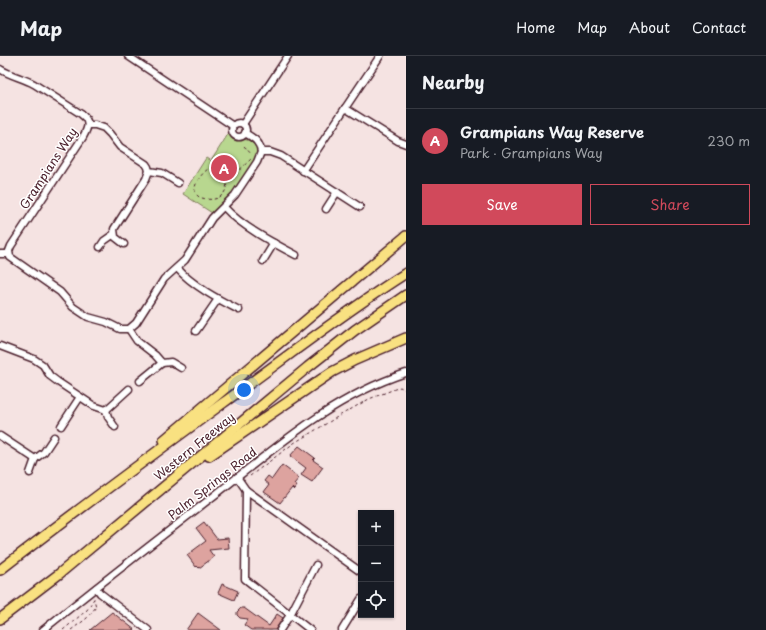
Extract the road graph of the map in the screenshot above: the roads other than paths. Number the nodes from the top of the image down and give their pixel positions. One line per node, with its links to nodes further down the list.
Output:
1 (128, 56): 8 (street)
2 (288, 56): 6 (street)
3 (380, 56): 5 (street)
4 (0, 69): 7 (street, Grampians Way)
5 (345, 108): 10 (street); 13 (street)
6 (243, 124): 8 (street); 9 (street)
7 (88, 125): 12 (street); 25 (street, Grampians Way)
8 (233, 126): 9 (street)
9 (245, 133): 11 (street)
10 (406, 144)
11 (261, 152): 13 (street); 16 (street)
12 (149, 172): 14 (street); 19 (street)
13 (304, 172): 15 (street)
14 (178, 184)
15 (337, 192): 17 (street); 18 (street)
16 (224, 207): 21 (street); 28 (street)
17 (360, 207)
18 (326, 209)
19 (114, 234): 22 (street); 23 (street)
20 (406, 236): 52 (highway)
21 (274, 243): 26 (street); 27 (street)
22 (124, 244)
23 (100, 247)
24 (0, 254): 25 (street)
25 (9, 254): 33 (street)
26 (296, 255)
27 (263, 261)
28 (177, 268): 31 (street); 33 (street)
29 (406, 273): 52 (highway, Western Freeway)
30 (406, 295): 56 (highway, Western Freeway)
31 (218, 299): 32 (street); 34 (street)
32 (239, 310)
33 (129, 328): 37 (street)
34 (196, 331)
35 (406, 338): 56 (highway)
36 (0, 346): 42 (street)
37 (162, 363): 38 (street); 40 (street)
38 (181, 368)
39 (406, 373): 50 (street, Palm Springs Road)
40 (140, 381)
41 (129, 389): 43 (street)
42 (80, 397): 43 (street); 44 (street)
43 (106, 410): 45 (street)
44 (61, 426)
45 (115, 427)
46 (0, 436): 48 (street)
47 (54, 437): 48 (street)
48 (35, 459): 49 (street)
49 (30, 473)
50 (239, 480): 51 (street); 57 (street, Palm Springs Road)
51 (246, 490): 55 (street); 59 (street)
52 (103, 491): 54 (highway, Western Freeway)
53 (316, 565): 59 (street)
54 (0, 570)
55 (358, 570)
56 (58, 574): 60 (highway, Western Freeway)
57 (98, 591): 61 (street, Palm Springs Road); 62 (street)
58 (358, 604): 65 (street)
59 (290, 615): 63 (street); 64 (street)
60 (0, 619)
61 (44, 630)
62 (148, 630)
63 (280, 630)
64 (310, 630)
65 (342, 630)

